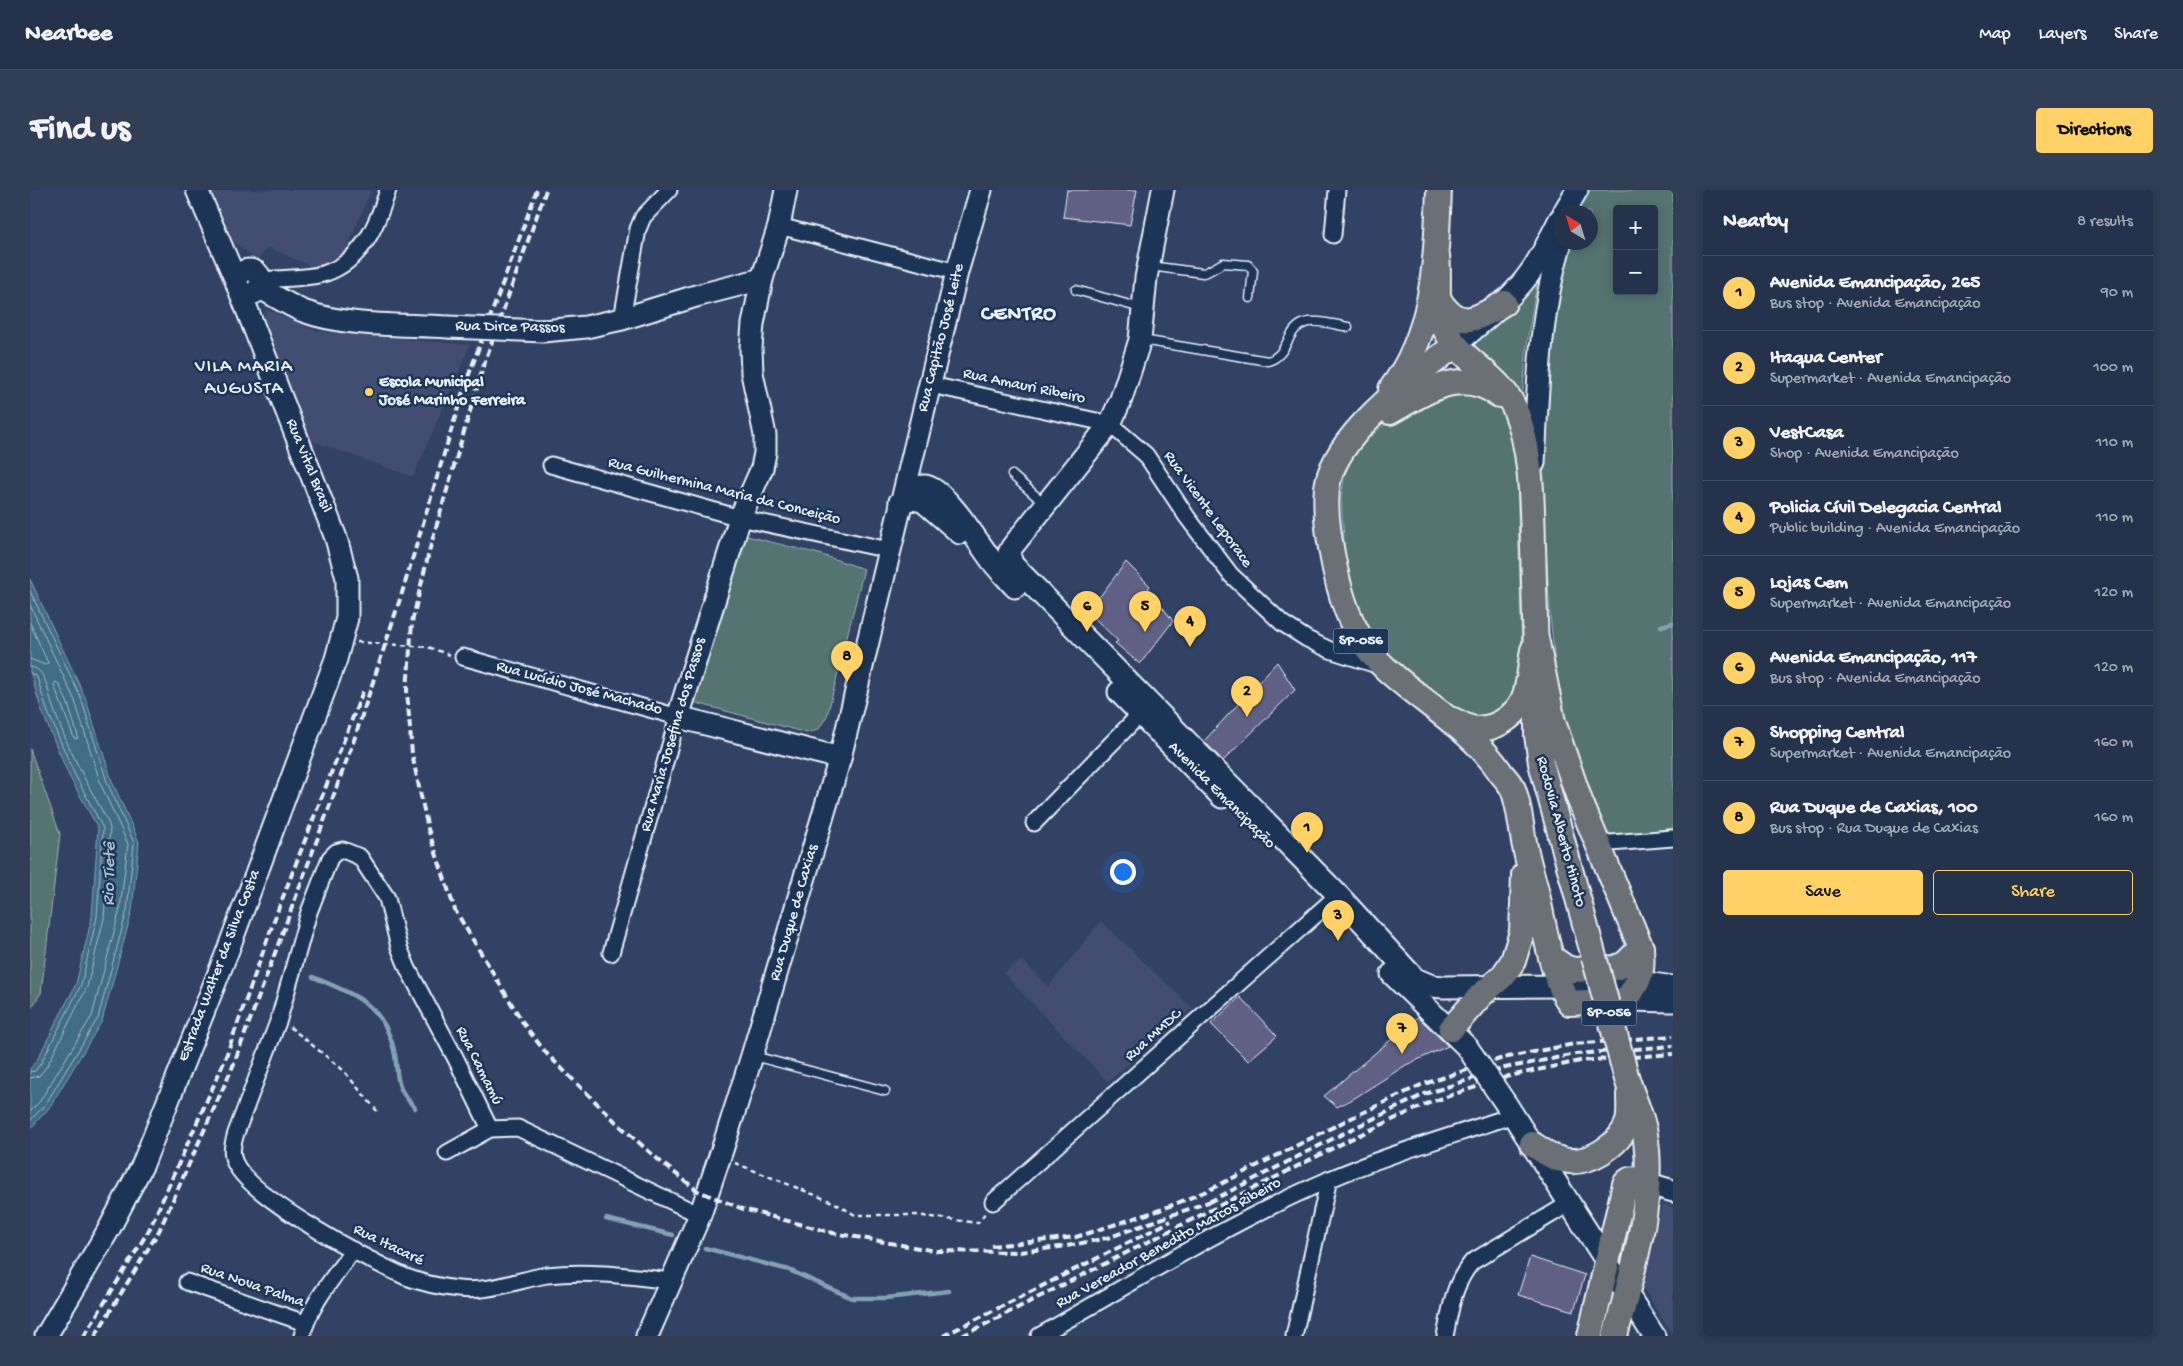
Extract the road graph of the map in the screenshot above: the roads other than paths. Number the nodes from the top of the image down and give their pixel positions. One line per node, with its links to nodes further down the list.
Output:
1 (197, 190): 20 (main road, Rua Vital Brasil)
2 (388, 190): 20 (street)
3 (669, 190): 26 (street)
4 (786, 190): 12 (main road, Rua Maria Josefina dos Passos)
5 (981, 190): 18 (main road, Rua Capitão José Leite)
6 (1162, 190): 17 (main road)
7 (1337, 190): 14 (street)
8 (1439, 190): 16 (main road, Rodovia Alberto Hinoto / SP-056)
9 (1577, 190): 10 (main road); 11 (main road)
10 (1568, 205)
11 (1573, 205)
12 (779, 226): 18 (street); 19 (main road, Rua Maria Josefina dos Passos)
13 (1553, 232): 24 (main road)
14 (1334, 234)
15 (1559, 250): 39 (main road)
16 (1436, 255): 23 (main road, Rodovia Alberto Hinoto / SP-056); 32 (main road, Rodovia Alberto Hinoto / SP-056)
17 (1148, 266): 22 (lane); 25 (main road)
18 (957, 272): 30 (main road, Rua Capitão José Leite)
19 (762, 279): 26 (main road, Rua Dirce Passos); 43 (main road, Rua Maria Josefina dos Passos)
20 (250, 283): 26 (main road, Rua Dirce Passos, bridge); 47 (main road, Rua Vital Brasil)
21 (1076, 290): 25 (lane)
22 (1250, 298)
23 (1438, 298): 24 (main road); 29 (main road, Rodovia Alberto Hinoto / SP-056)
24 (1504, 303): 29 (main road)
25 (1143, 309): 28 (main road)
26 (622, 319)
27 (1348, 327): 28 (lane)
28 (1140, 340): 33 (main road)
29 (1456, 344): 31 (main road, Rodovia Alberto Hinoto / SP-056); 32 (main road)
30 (931, 385): 33 (street, Rua Amauri Ribeiro); 35 (main road, Rua Capitão José Leite)
31 (1514, 407): 34 (main road); 39 (main road, Rodovia Alberto Hinoto / SP-056)
32 (1373, 412): 34 (main road, SP-056)
33 (1110, 424): 41 (main road); 50 (street, Rua Vicente Leporace)
34 (1351, 438): 50 (main road, SP-056)
35 (911, 461): 38 (main road); 40 (main road, Rua Capitão José Leite)
36 (551, 465): 43 (street, Rua Guilhermina Maria da Conceição)
37 (1012, 475): 41 (lane)
38 (918, 486): 40 (main road); 42 (main road, Avenida Emancipação)
39 (1532, 496): 48 (main road, Rodovia Alberto Hinoto / SP-056)
40 (900, 502): 45 (main road, Rua Duque de Caxias); 46 (main road)
41 (1047, 505): 44 (main road)
42 (956, 512): 44 (main road); 46 (main road, Avenida Emancipação)
43 (740, 518): 45 (street, Rua Guilhermina Maria da Conceição); 52 (main road, Rua Maria Josefina dos Passos)
44 (1012, 547): 51 (main road, Avenida Emancipação)
45 (889, 550): 54 (main road, Rua Duque de Caxias)
46 (992, 561): 51 (main road, Avenida Emancipação)
47 (347, 578): 89 (main road, Estrada Walter da Silva Costa)
48 (1536, 638): 53 (main road); 57 (main road); 71 (main road, Rodovia Alberto Hinoto / SP-056, bridge)
49 (463, 657): 52 (street, Rua Lucídio José Machado)
50 (1383, 666): 53 (main road, SP-056)
51 (1146, 709): 55 (street); 60 (main road, Avenida Emancipação)
52 (678, 716): 54 (main road, Rua Lucídio José Machado); 62 (street, Rua Maria Josefina dos Passos)
53 (1449, 718): 58 (main road, SP-056)
54 (840, 758): 70 (main road, Rua Duque de Caxias)
55 (1034, 823)
56 (1673, 838): 57 (street)
57 (1598, 844): 61 (main road)
58 (1525, 848): 63 (main road); 64 (main road)
59 (343, 850): 74 (street, Rua Camamú); 83 (street, Rua Itacaré)
60 (1333, 900): 64 (main road, Avenida Emancipação); 69 (main road, Avenida Emancipação); 80 (street, Rua MMDC)
61 (1640, 948): 63 (main road); 66 (main road)
62 (611, 953)
63 (1552, 958): 67 (main road)
64 (1493, 986): 67 (main road); 69 (main road)
65 (1673, 987): 66 (main road)
66 (1633, 991): 67 (main road); 68 (main road)
67 (1565, 995)
68 (1673, 1001)
69 (1451, 1029): 73 (main road, Avenida Emancipação, bridge)
70 (752, 1056): 72 (lane); 82 (main road, Rua Duque de Caxias)
71 (1626, 1078): 75 (main road); 78 (main road, Rodovia Alberto Hinoto / SP-056)
72 (885, 1090)
73 (1510, 1109): 75 (main road, Avenida Emancipação); 77 (street, Rua Vereador Benedito Marcos Ribeiro)
74 (490, 1129): 76 (street); 82 (street, Rua Camamú)
75 (1532, 1144): 81 (main road, Avenida Emancipação)
76 (447, 1152)
77 (1329, 1179): 91 (street, Rua Vereador Benedito Marcos Ribeiro); 92 (street)
78 (1636, 1183): 79 (main road); 84 (main road, Rodovia Alberto Hinoto / SP-056); 87 (main road, Rodovia Alberto Hinoto / SP-056)
79 (1673, 1191)
80 (993, 1202)
81 (1570, 1203): 84 (main road, Avenida Emancipação); 93 (street)
82 (700, 1215): 85 (main road, Rua Duque de Caxias)
83 (353, 1250): 85 (street, Rua Itacaré); 88 (street)
84 (1607, 1262): 87 (main road, Avenida Emancipação); 94 (main road, Rodovia Alberto Hinoto / SP-056)
85 (671, 1280): 90 (main road, Rua Duque de Caxias)
86 (187, 1282): 88 (street, Rua Nova Palma)
87 (1627, 1292): 95 (main road, Rodovia Alberto Hinoto / SP-056); 96 (main road, Avenida Emancipação)
88 (304, 1330)
89 (46, 1336)
90 (648, 1336)
91 (1039, 1336)
92 (1294, 1336)
93 (1445, 1336)
94 (1590, 1336)
95 (1615, 1336)
96 (1654, 1336)

